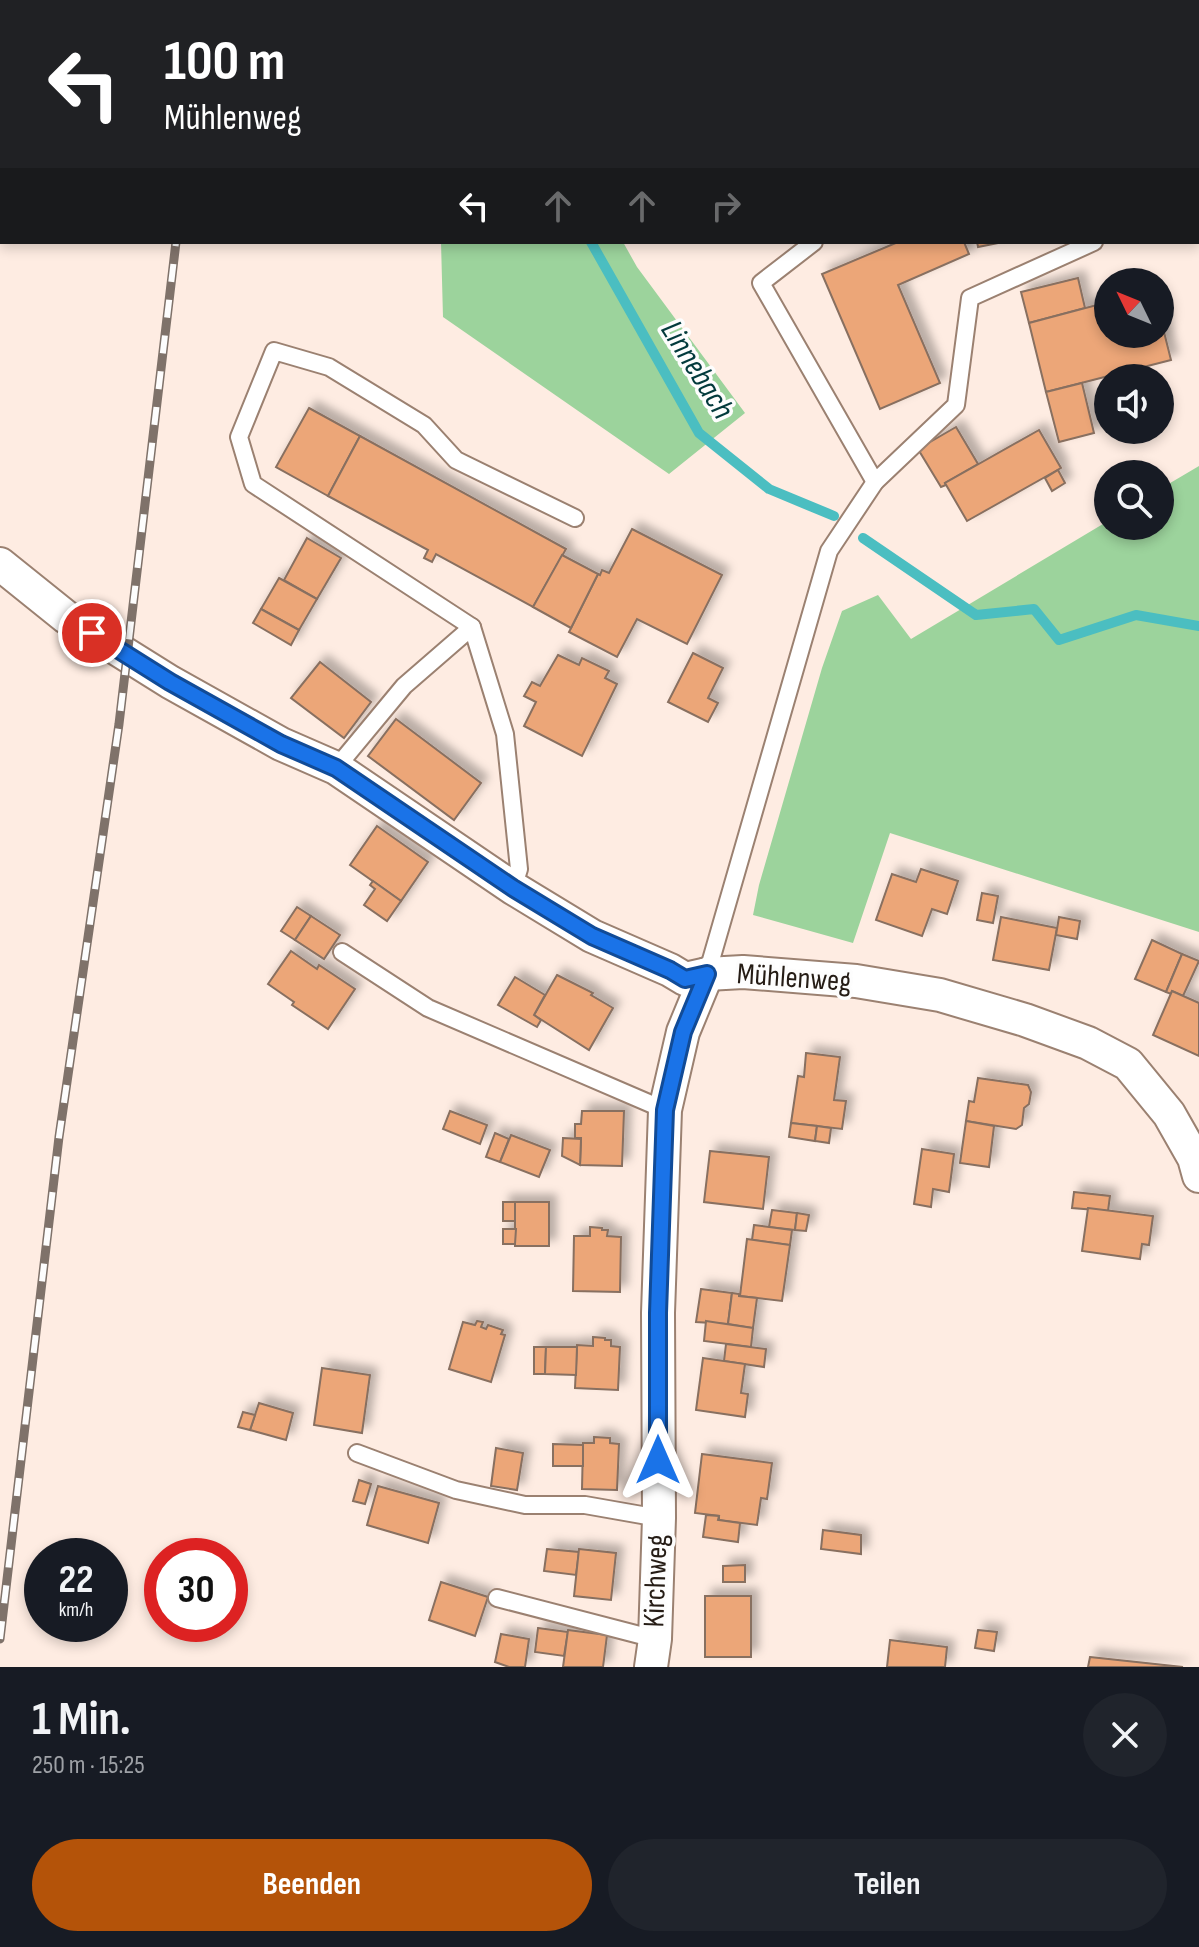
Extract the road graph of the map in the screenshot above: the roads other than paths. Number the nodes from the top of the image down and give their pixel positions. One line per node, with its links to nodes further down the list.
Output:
1 (811, 244): 3 (lane)
2 (1090, 244): 3 (lane)
3 (875, 482): 10 (lane)
4 (575, 518): 6 (lane)
5 (0, 564): 7 (street, Mühlenweg)
6 (472, 627): 7 (lane); 8 (lane)
7 (336, 768): 8 (street, Mühlenweg)
8 (513, 888): 10 (street, Mühlenweg)
9 (342, 952): 11 (lane)
10 (707, 974): 11 (street, Kirchweg); 12 (street, Mühlenweg)
11 (665, 1110): 14 (street, Kirchweg)
12 (1199, 1176)
13 (357, 1453): 14 (lane)
14 (659, 1518): 16 (street, Kirchweg)
15 (497, 1598): 16 (lane)
16 (653, 1653)

